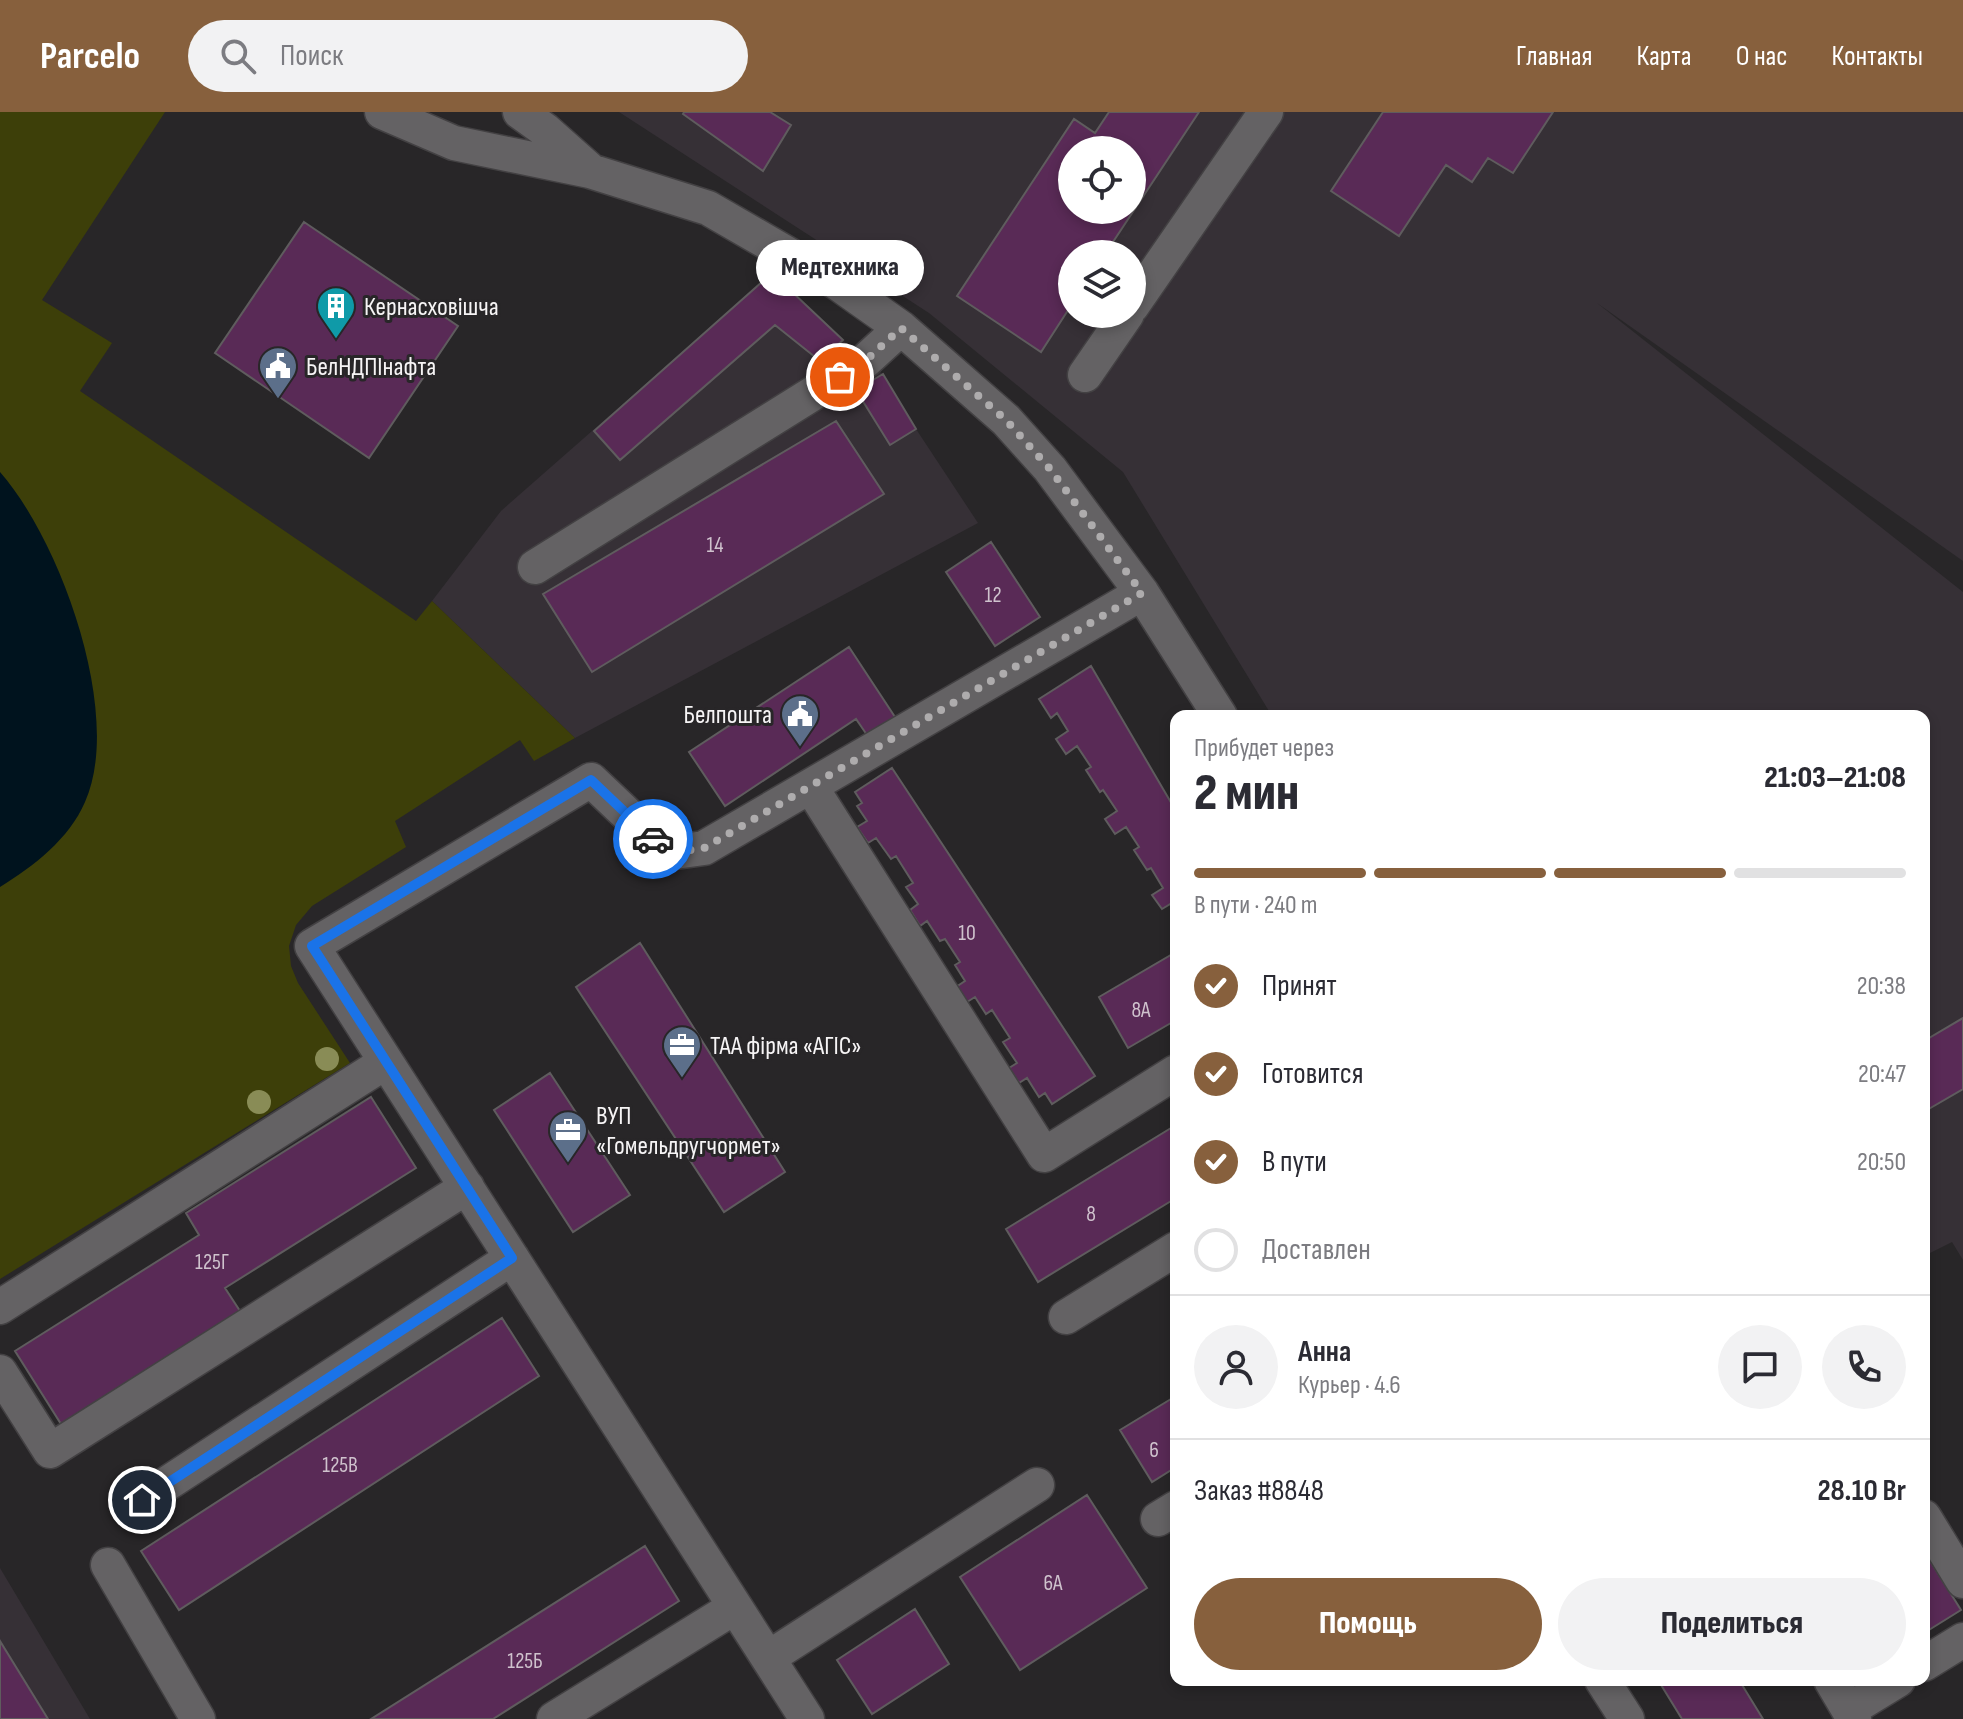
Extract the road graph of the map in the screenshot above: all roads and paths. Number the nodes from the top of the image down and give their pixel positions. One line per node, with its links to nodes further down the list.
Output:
1 (382, 112): 4 (street)
2 (520, 112): 4 (street)
3 (1266, 112): 5 (street)
4 (590, 171): 6 (street)
5 (1146, 286)
6 (901, 328): 9 (street); 10 (street)
7 (1117, 328): 8 (street)
8 (1085, 375)
9 (535, 567)
10 (1142, 593): 11 (street); 12 (street)
11 (1216, 710)
12 (811, 787): 13 (street); 14 (street)
13 (386, 1062): 15 (street); 18 (street)
14 (1170, 1076)
15 (467, 1187): 17 (street); 20 (street)
16 (1170, 1253): 19 (street)
17 (512, 1258): 22 (street); 26 (street)
18 (0, 1307)
19 (1066, 1317)
20 (0, 1372)
21 (1037, 1485): 28 (street)
22 (142, 1500)
23 (1930, 1527): 25 (street)
24 (108, 1565): 35 (street)
25 (1963, 1581)
26 (735, 1607): 28 (street); 36 (street)
27 (1963, 1640): 29 (street)
28 (768, 1658): 34 (street)
29 (1930, 1660)
30 (1606, 1686): 37 (street)
31 (1835, 1686): 33 (street)
32 (1890, 1686): 33 (street)
33 (1852, 1715)
34 (800, 1717)
35 (198, 1719)
36 (554, 1719)
37 (1627, 1719)

